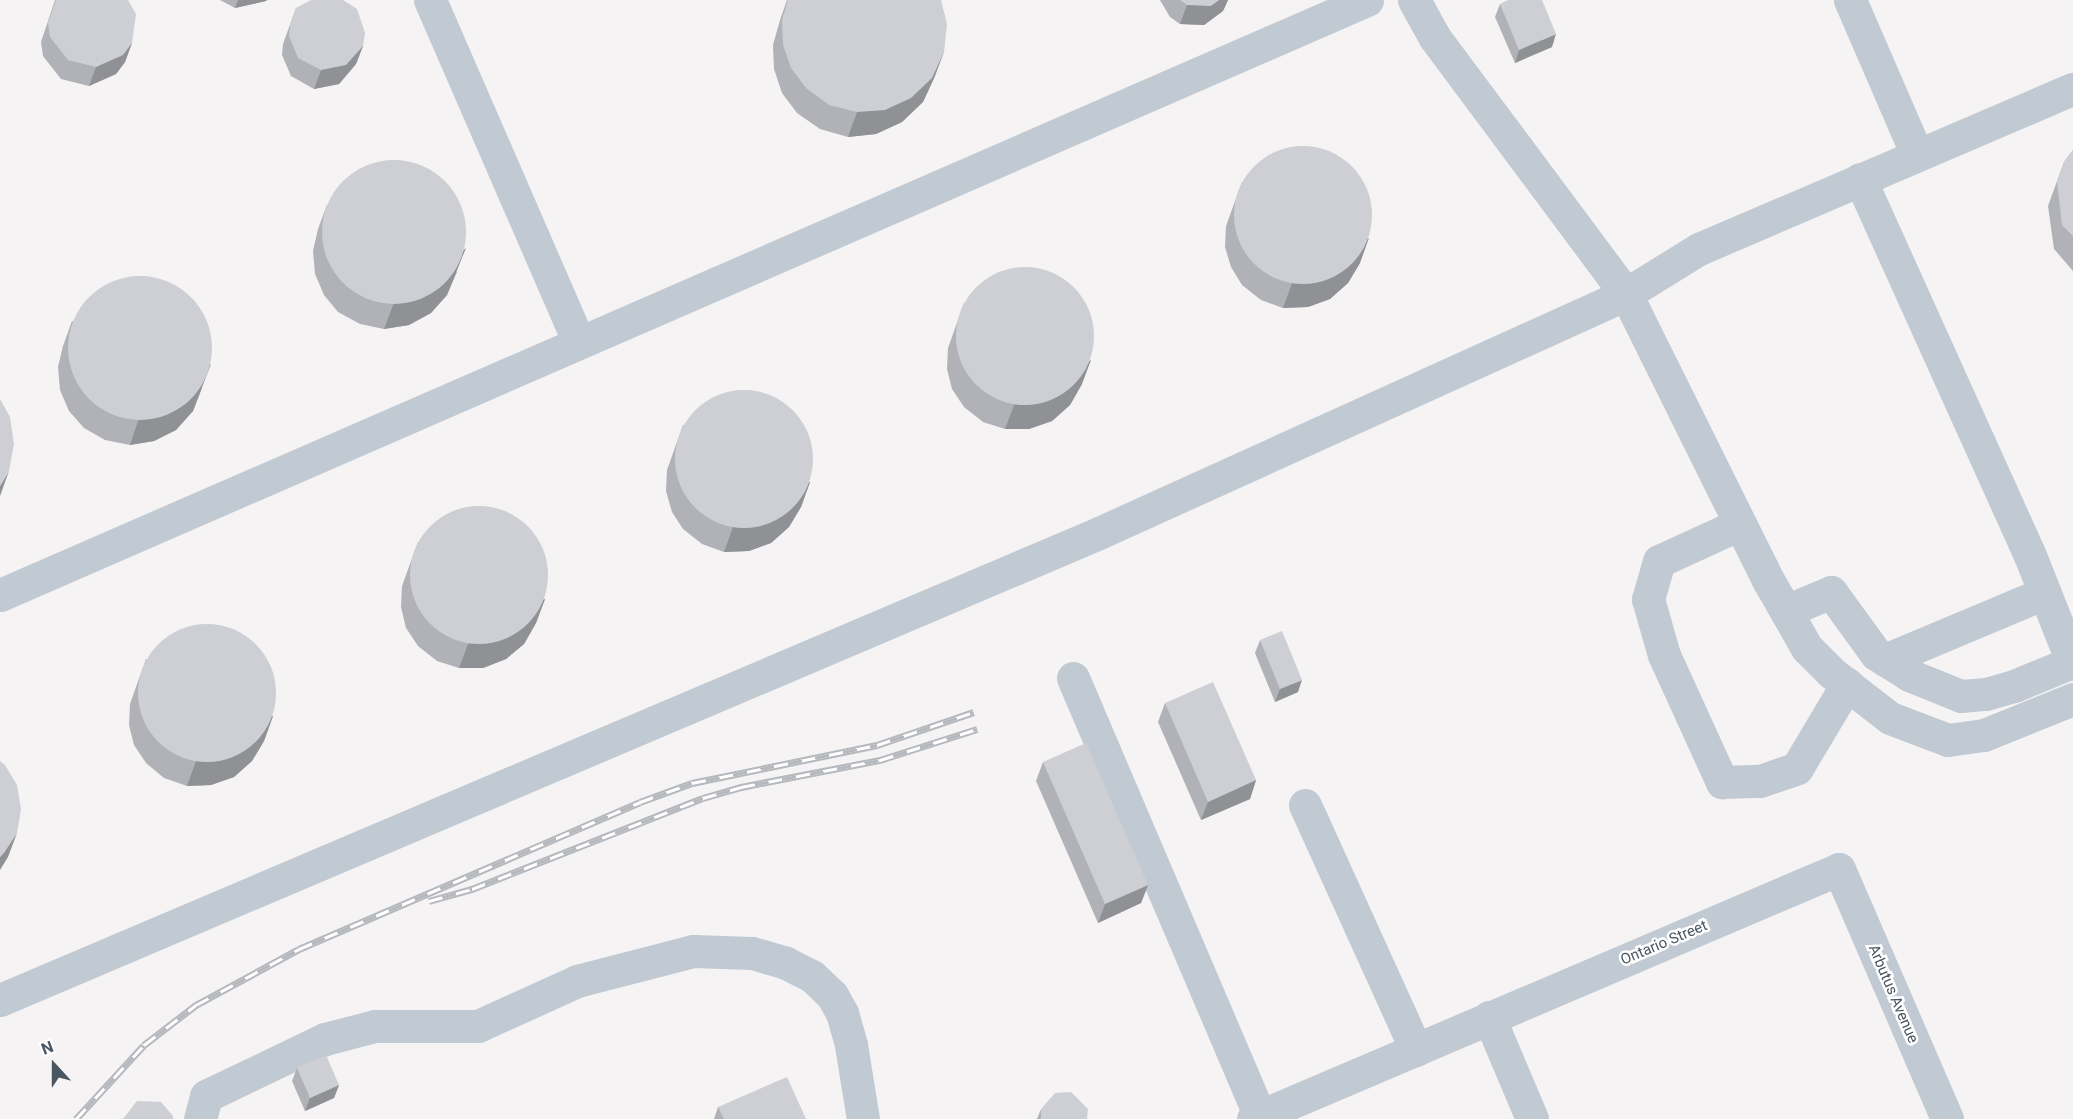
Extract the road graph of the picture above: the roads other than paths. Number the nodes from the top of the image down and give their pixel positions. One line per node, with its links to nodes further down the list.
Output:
1 (430, 0): 9 (street)
2 (1367, 0): 9 (street)
3 (1414, 0): 8 (street)
4 (1850, 0): 6 (street)
5 (2073, 89): 6 (street)
6 (1917, 155): 7 (street)
7 (1860, 179): 8 (street); 11 (street)
8 (1626, 294): 10 (street); 21 (street)
9 (579, 342): 12 (street)
10 (1740, 524): 13 (street); 17 (street)
11 (2044, 593): 14 (street); 15 (street)
12 (0, 595)
13 (1786, 611): 14 (street); 17 (street)
14 (1885, 660): 15 (street)
15 (2073, 663)
16 (1073, 678): 24 (street)
17 (1846, 684): 18 (street)
18 (2073, 699)
19 (1305, 805): 23 (street)
20 (1839, 869): 22 (street, Ontario Street); 28 (street, Arbutus Avenue)
21 (0, 1000)
22 (1489, 1017): 23 (street, Ontario Street); 27 (street)
23 (1416, 1050): 24 (street, Ontario Street)
24 (1257, 1118)
25 (200, 1119): 26 (street)
26 (863, 1119)
27 (1532, 1119)
28 (1947, 1119)

